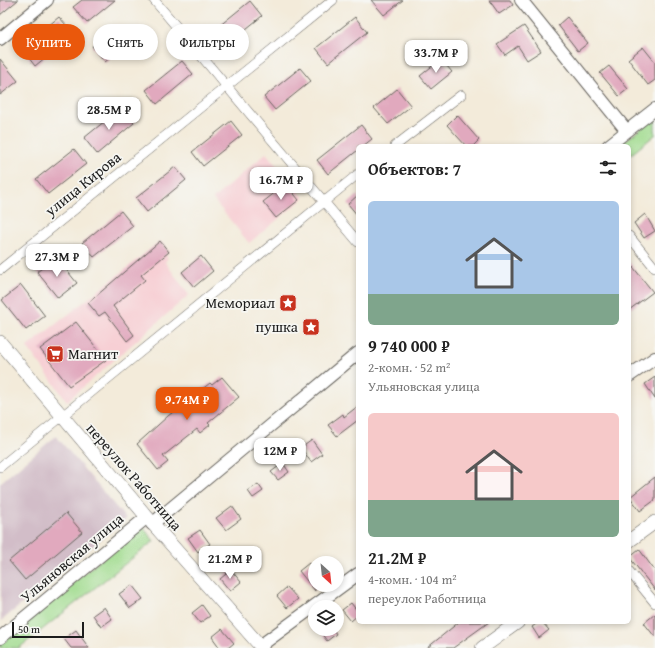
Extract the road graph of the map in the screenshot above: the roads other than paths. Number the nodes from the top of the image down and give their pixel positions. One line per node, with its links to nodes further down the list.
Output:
1 (47, 0): 5 (street)
2 (154, 0): 6 (street)
3 (333, 0): 6 (street, улица Кирова)
4 (521, 0): 9 (street)
5 (0, 39)
6 (226, 86): 13 (street); 17 (street, улица Кирова)
7 (461, 94): 10 (street)
8 (655, 109): 9 (street)
9 (627, 131): 11 (street)
10 (398, 144)
11 (611, 144)
12 (356, 176): 13 (street)
13 (324, 201): 15 (street); 22 (street)
14 (631, 238): 16 (street)
15 (356, 240)
16 (655, 268)
17 (0, 270)
18 (0, 342): 22 (main road, переулок Работница)
19 (356, 355): 24 (street, Ульяновская улица)
20 (655, 358): 21 (street)
21 (631, 375)
22 (61, 417): 23 (street); 24 (main road, переулок Работница)
23 (0, 467)
24 (149, 520): 31 (street, Ульяновская улица); 32 (main road, переулок Работница)
25 (655, 522): 26 (main road)
26 (631, 540)
27 (631, 574): 29 (street)
28 (356, 575): 32 (street)
29 (655, 603)
30 (515, 624): 33 (main road)
31 (0, 638)
32 (260, 647)
33 (482, 648)

